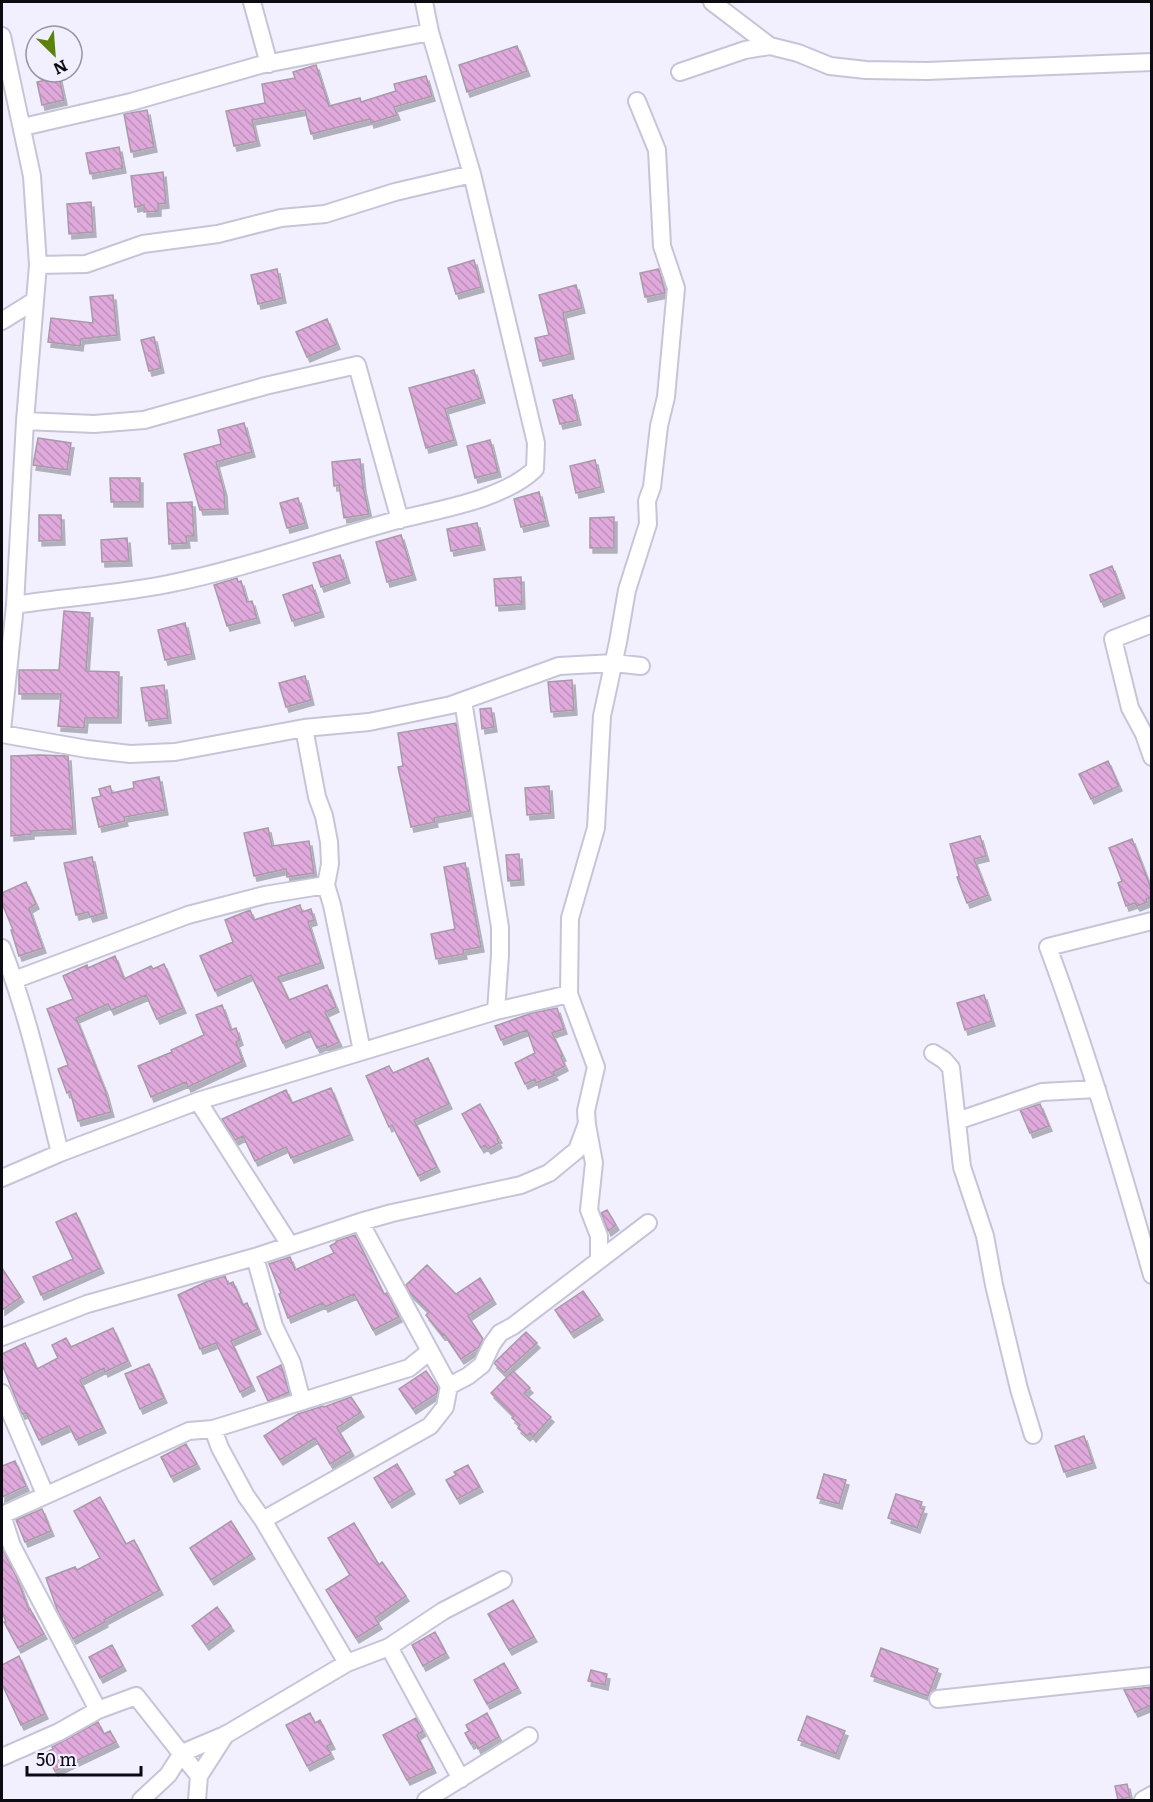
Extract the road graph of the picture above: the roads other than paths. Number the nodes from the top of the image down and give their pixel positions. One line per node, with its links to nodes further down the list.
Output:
1 (252, 2): 8 (street)
2 (424, 2): 4 (street)
3 (712, 2): 6 (street)
4 (430, 32): 8 (street); 12 (street)
5 (2, 36): 11 (street)
6 (770, 46): 7 (street); 9 (street)
7 (1152, 62)
8 (269, 64): 11 (street)
9 (680, 72)
10 (637, 101): 22 (street)
11 (23, 127): 13 (street)
12 (472, 174): 13 (street); 17 (street)
13 (38, 265): 14 (street)
14 (34, 301): 15 (street); 16 (street)
15 (2, 321)
16 (25, 422): 17 (street); 18 (street)
17 (400, 520): 20 (street)
18 (17, 541): 19 (street); 20 (street)
19 (2, 548)
20 (15, 605): 26 (street)
21 (1152, 624): 27 (street)
22 (614, 663): 23 (street); 24 (street); 32 (street)
23 (641, 666)
24 (463, 701): 25 (street); 33 (street)
25 (304, 728): 26 (street); 28 (street)
26 (2, 732)
27 (1152, 757)
28 (326, 885): 31 (street); 34 (street)
29 (1152, 921): 36 (street)
30 (2, 948): 31 (street)
31 (14, 980): 40 (street)
32 (568, 994): 33 (street); 39 (street)
33 (496, 1011): 34 (street)
34 (362, 1051): 37 (street)
35 (933, 1053): 38 (street)
36 (1097, 1089): 38 (street); 47 (street)
37 (198, 1101): 40 (street); 44 (street)
38 (957, 1121): 54 (street)
39 (587, 1125): 42 (street); 46 (street)
40 (60, 1153): 41 (street)
41 (2, 1178)
42 (360, 1222): 44 (street); 49 (street)
43 (648, 1223): 46 (street)
44 (290, 1245): 45 (street)
45 (255, 1257): 48 (street); 52 (street)
46 (599, 1258): 50 (street)
47 (1152, 1275)
48 (2, 1337)
49 (430, 1351): 50 (street); 52 (street)
50 (449, 1386): 57 (street)
51 (2, 1393): 55 (street)
52 (302, 1401): 53 (street)
53 (213, 1429): 55 (street); 57 (street)
54 (1033, 1435)
55 (45, 1494): 56 (street)
56 (2, 1515): 63 (street)
57 (263, 1520): 60 (street)
58 (503, 1580): 59 (street)
59 (389, 1647): 60 (street); 69 (street)
60 (347, 1663): 64 (street)
61 (1152, 1676): 62 (street)
62 (938, 1699)
63 (98, 1710): 66 (street); 67 (street)
64 (227, 1734): 66 (street); 68 (street)
65 (529, 1736): 69 (street)
66 (182, 1753): 68 (street); 71 (street)
67 (2, 1756)
68 (199, 1776): 72 (street)
69 (461, 1779): 73 (street)
70 (1152, 1796): 74 (street)
71 (141, 1800)
72 (197, 1800)
73 (426, 1800)
74 (1144, 1800)

